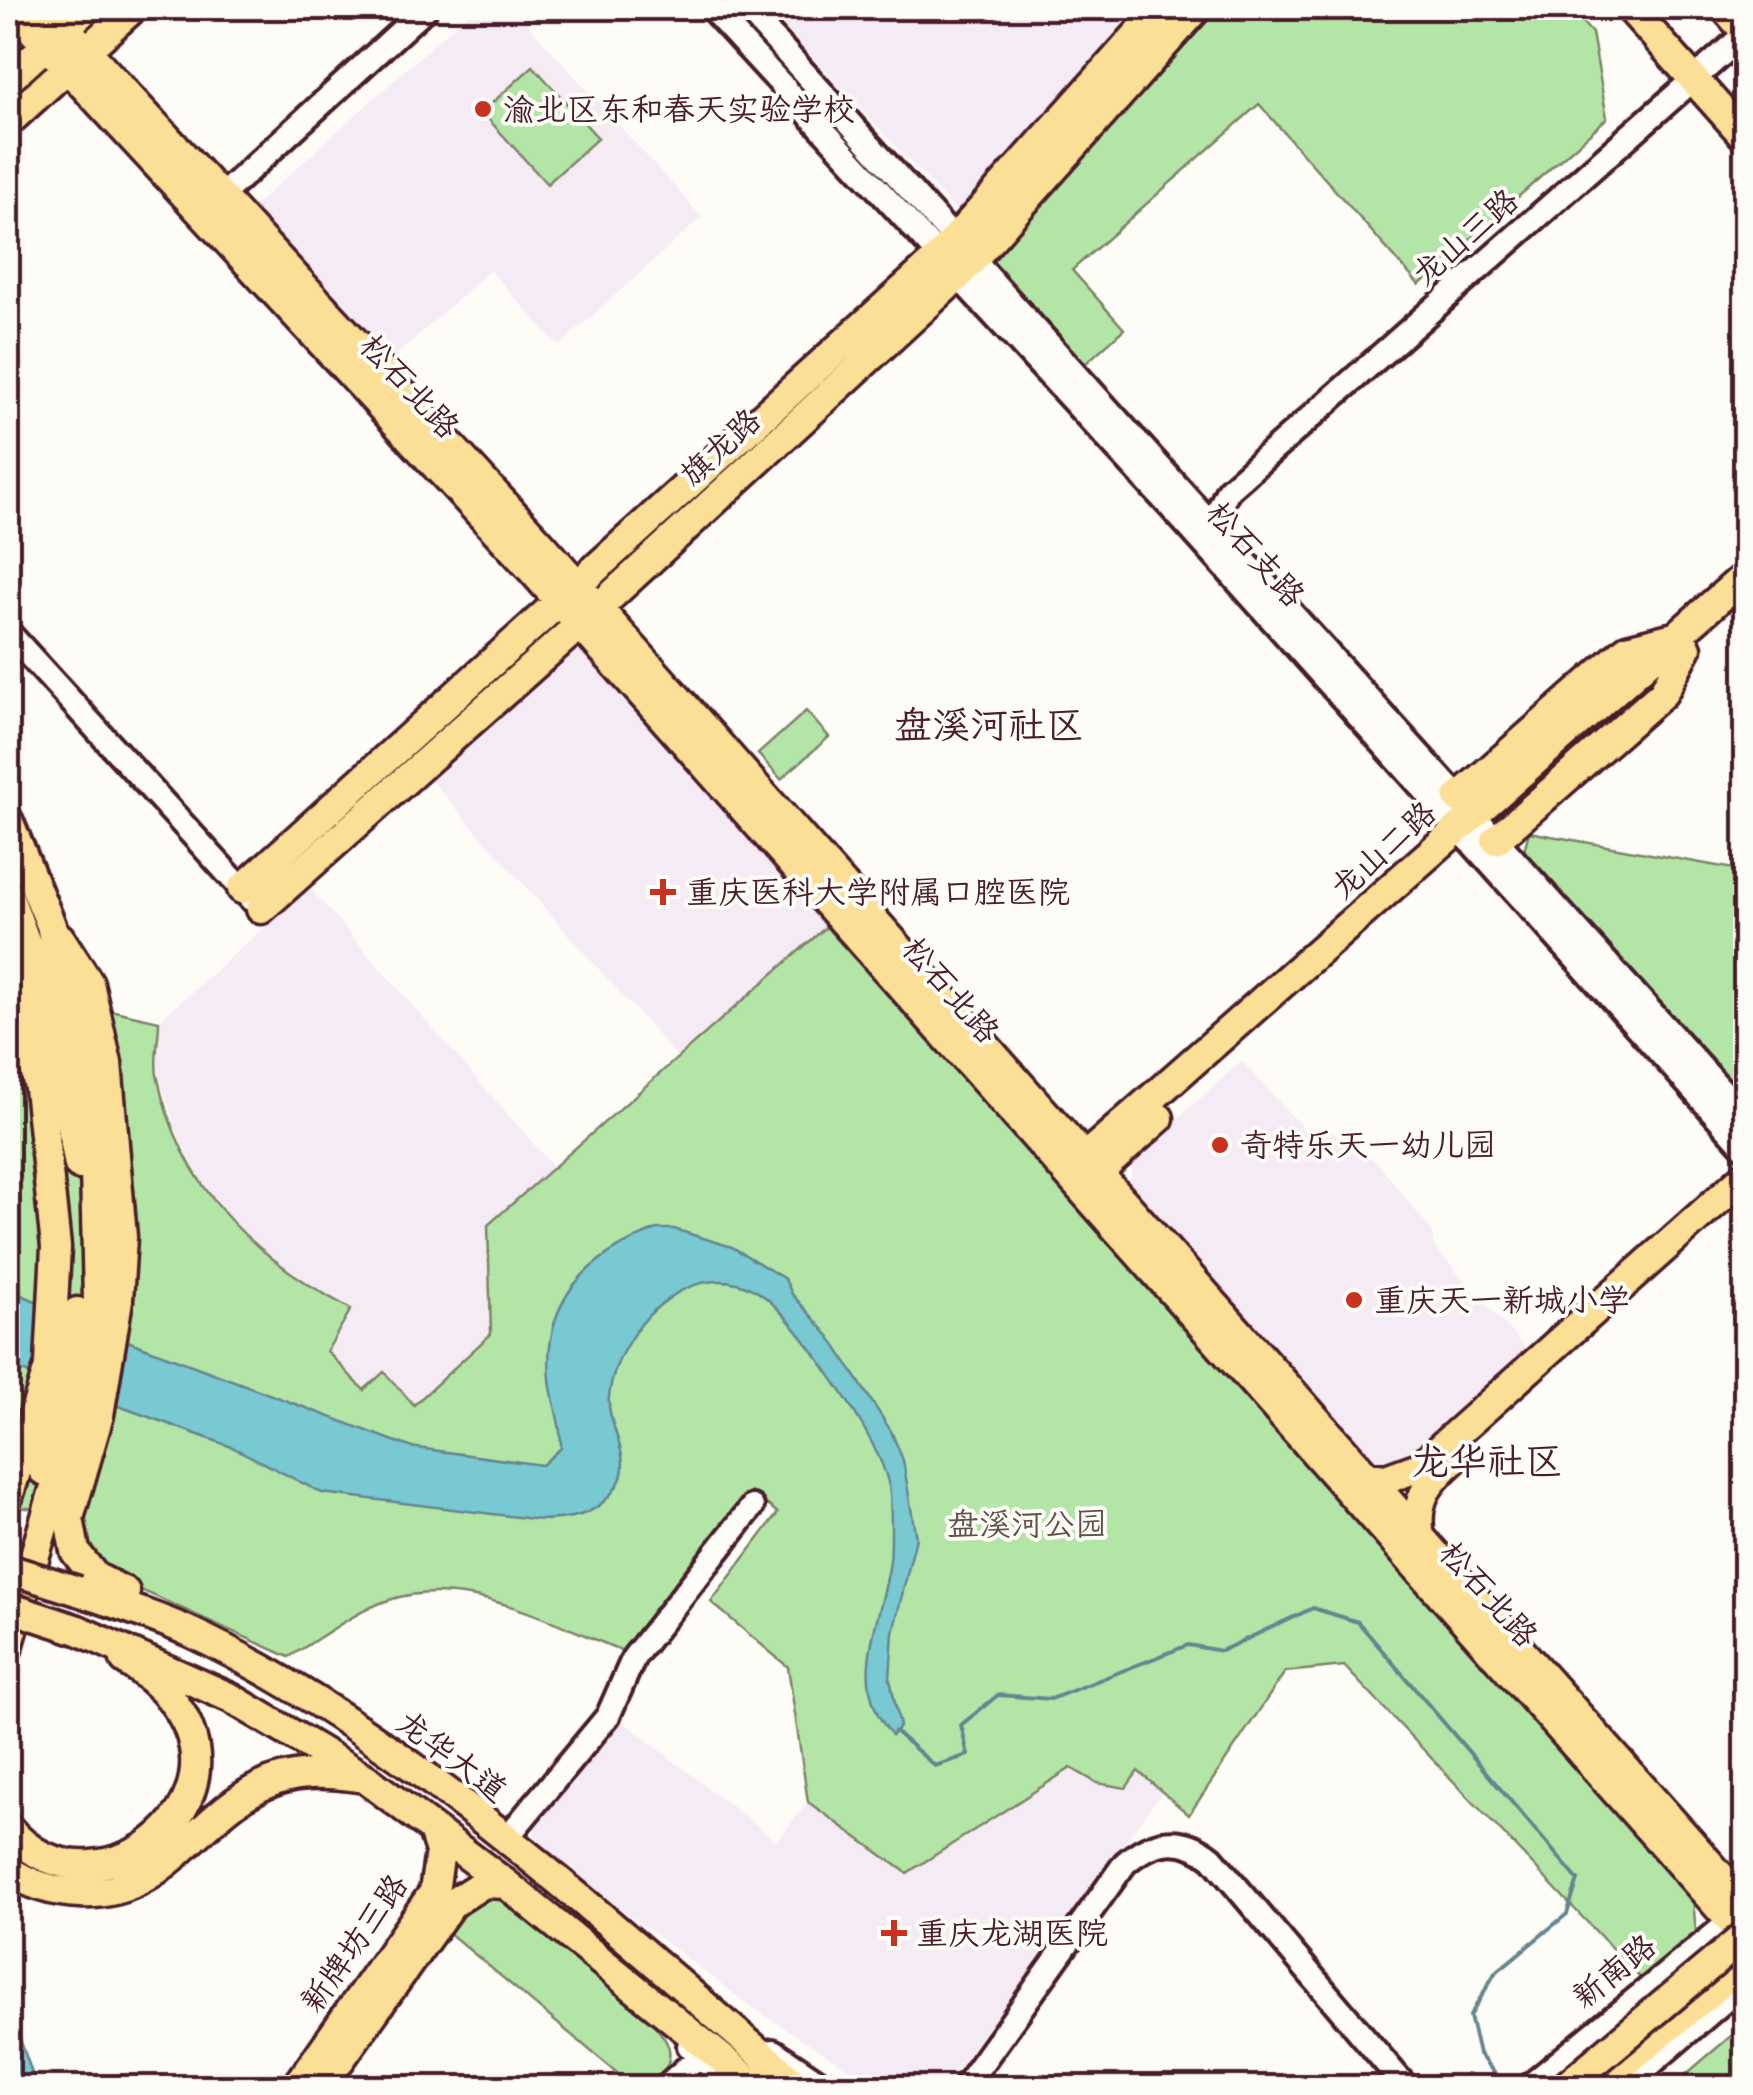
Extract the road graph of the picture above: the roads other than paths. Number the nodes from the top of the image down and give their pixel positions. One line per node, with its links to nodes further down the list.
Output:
1 (12, 8): 11 (main road, 松石北路)
2 (87, 8): 11 (main road)
3 (133, 8): 13 (main road)
4 (426, 8): 18 (street)
5 (712, 8): 19 (street, 松石支路)
6 (746, 8): 19 (street, 松石支路)
7 (1161, 8): 19 (main road)
8 (1198, 8): 19 (main road, 旗龙路)
9 (1630, 8): 14 (main road)
10 (1724, 8): 12 (main road)
11 (52, 26): 13 (main road, 松石北路); 15 (main road)
12 (1746, 32): 14 (street, 龙山三路)
13 (76, 58): 16 (main road); 18 (main road, 松石北路)
14 (1693, 78): 17 (main road); 20 (street, 龙山三路)
15 (8, 80)
16 (8, 122)
17 (1746, 138)
18 (211, 205): 25 (main road, 松石北路)
19 (957, 258): 21 (street, 松石支路); 25 (main road, 旗龙路); 29 (street, 松石支路)
20 (1228, 490): 21 (street); 22 (street)
21 (1188, 494): 22 (street, 松石支路)
22 (1218, 528): 29 (street, 松石支路)
23 (1746, 575): 27 (main road, 龙山二路)
24 (1746, 597): 27 (main road, 龙山二路)
25 (580, 606): 30 (main road, 旗龙路); 35 (main road, 松石北路)
26 (8, 632): 30 (street)
27 (1682, 642): 29 (main road, 龙山二路); 29 (main road)
28 (8, 820): 37 (main road)
29 (1474, 825): 32 (street, 松石支路); 33 (street, 松石支路); 35 (main road, 龙山二路)
30 (251, 898)
31 (11, 912): 37 (main road)
32 (1746, 1117)
33 (1746, 1149)
34 (1746, 1174): 38 (main road)
35 (1080, 1175): 38 (main road, 松石北路); 54 (main road, 松石北路)
36 (1746, 1200): 42 (main road)
37 (90, 1243): 39 (main road); 39 (main road); 40 (main road)
38 (1364, 1476): 42 (main road, 松石北路)
39 (59, 1485): 43 (main road); 46 (main road); 47 (main road)
40 (8, 1496)
41 (752, 1507): 51 (street)
42 (1420, 1538): 54 (main road, 松石北路)
43 (8, 1572): 46 (main road, 龙华大道, bridge)
44 (8, 1607): 45 (main road, bridge)
45 (78, 1630): 48 (main road); 49 (main road)
46 (191, 1632): 51 (main road, 龙华大道)
47 (8, 1647)
48 (365, 1778): 50 (main road); 52 (main road)
49 (8, 1828)
50 (432, 1830): 53 (main road); 60 (main road, 新牌坊三路)
51 (505, 1840): 58 (main road, 龙华大道)
52 (8, 1870)
53 (506, 1884): 57 (main road); 61 (main road, 新牌坊三路)
54 (1743, 1922): 69 (street, 新南路); 70 (main road, 新南路, bridge)
55 (1746, 1962): 71 (main road)
56 (1746, 1982): 72 (street)
57 (636, 1989): 59 (street); 64 (main road)
58 (693, 1998): 65 (main road, 龙华大道); 66 (street)
59 (699, 2057): 62 (street); 63 (street)
60 (296, 2088)
61 (320, 2088)
62 (664, 2088)
63 (733, 2088)
64 (758, 2088)
65 (802, 2088)
66 (828, 2088)
67 (964, 2088): 68 (street)
68 (1407, 2088)
69 (1527, 2088)
70 (1564, 2088)
71 (1596, 2088)
72 (1623, 2088)

